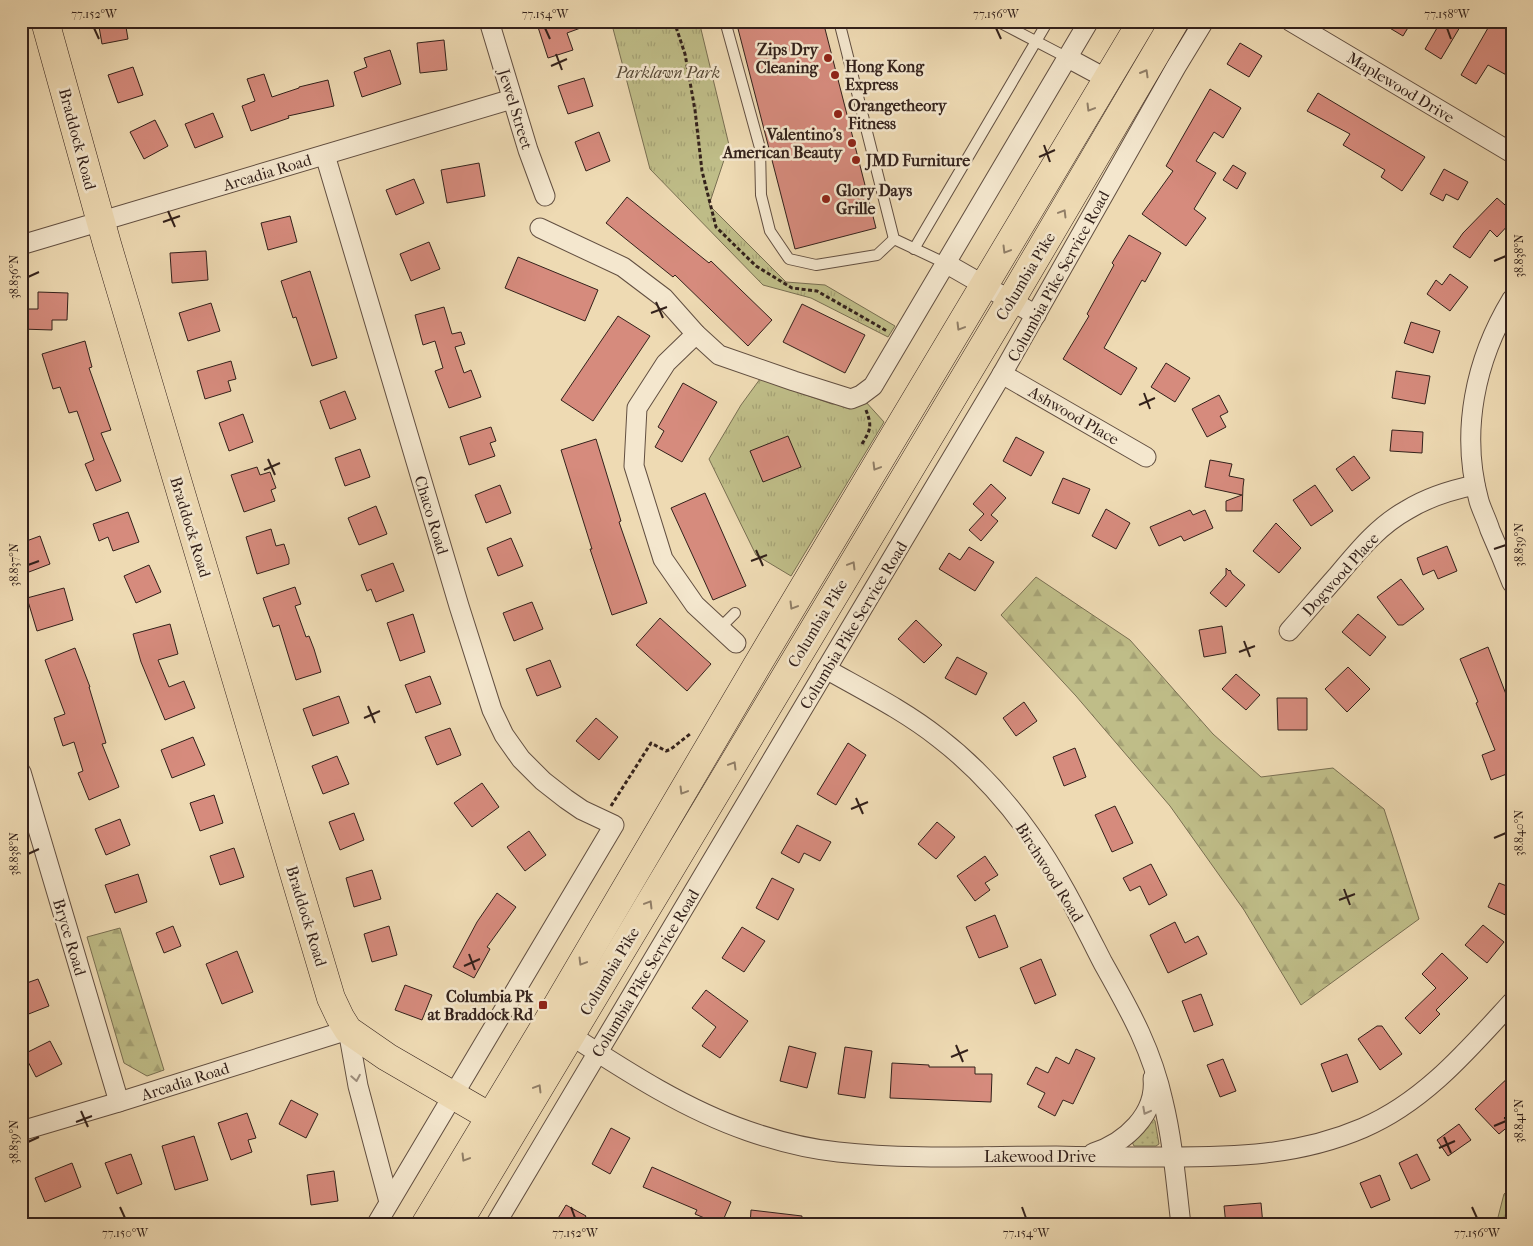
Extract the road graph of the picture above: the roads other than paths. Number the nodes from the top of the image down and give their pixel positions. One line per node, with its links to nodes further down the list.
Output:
1 (45, 21): 19 (main road, Braddock Road)
2 (489, 21): 15 (street, Jewel Street)
3 (725, 21): 21 (lane)
4 (839, 21): 21 (lane)
5 (997, 21): 12 (lane)
6 (1048, 21): 12 (lane)
7 (1090, 21): 13 (street)
8 (1142, 21): 14 (main road, Columbia Pike)
9 (1176, 21): 27 (main road, Columbia Pike, one-way to 9)
10 (1204, 21): 28 (street, Columbia Pike Service Road)
11 (1290, 21): 16 (street, Maplewood Drive)
12 (1036, 42): 13 (lane); 23 (lane)
13 (1068, 58): 14 (street); 24 (street)
14 (1107, 79): 25 (main road, Columbia Pike, one-way to 25)
15 (512, 99): 17 (street, Arcadia Road); 18 (street, Jewel Street)
16 (1512, 153)
17 (324, 155): 19 (street, Arcadia Road); 45 (street, Chaco Road)
18 (545, 196)
19 (101, 222): 22 (street, Arcadia Road); 42 (main road, Braddock Road)
20 (540, 228): 29 (street)
21 (894, 239): 23 (lane)
22 (21, 245)
23 (914, 249): 24 (lane)
24 (947, 264): 25 (street); 29 (street)
25 (985, 285): 27 (street); 41 (main road, Columbia Pike, one-way to 41)
26 (1512, 299): 32 (street)
27 (1011, 300): 28 (street); 41 (main road, Columbia Pike, one-way to 27)
28 (1036, 315): 30 (street, Columbia Pike Service Road)
29 (696, 334): 35 (street)
30 (1002, 374): 31 (street, Ashwood Place); 38 (street, Columbia Pike Service Road)
31 (1146, 456)
32 (1475, 485): 33 (street); 36 (street, Dogwood Place)
33 (1512, 583)
34 (735, 613): 35 (lane)
35 (720, 628): 37 (street)
36 (1290, 631)
37 (736, 643)
38 (826, 669): 43 (street, Columbia Pike Service Road); 44 (street, Birchwood Road)
39 (21, 772): 46 (street, Bryce Road)
40 (1512, 1002): 51 (street, Lakewood Drive)
41 (559, 1028): 43 (street, Lakewood Drive); 47 (main road, Columbia Pike); 48 (main road, Columbia Pike, one-way to 41)
42 (348, 1030): 45 (main road, Braddock Road); 46 (street, Arcadia Road); 52 (street, Braddock Road, one-way to 52)
43 (598, 1052): 50 (street, Lakewood Drive); 56 (street, Columbia Pike Service Road)
44 (1152, 1064): 50 (street, Birchwood Road, one-way to 50); 51 (street, Birchwood Road)
45 (453, 1095): 47 (main road, Braddock Road); 52 (street)
46 (119, 1102): 49 (street, Arcadia Road)
47 (490, 1117): 48 (main road, Braddock Road); 54 (main road, Columbia Pike, one-way to 54)
48 (513, 1130): 55 (main road, Columbia Pike)
49 (21, 1131)
50 (1070, 1156): 51 (street, Lakewood Drive)
51 (1174, 1157): 57 (street, Birchwood Road)
52 (389, 1202): 53 (street)
53 (376, 1225)
54 (425, 1225)
55 (456, 1225)
56 (496, 1225)
57 (1180, 1225)

